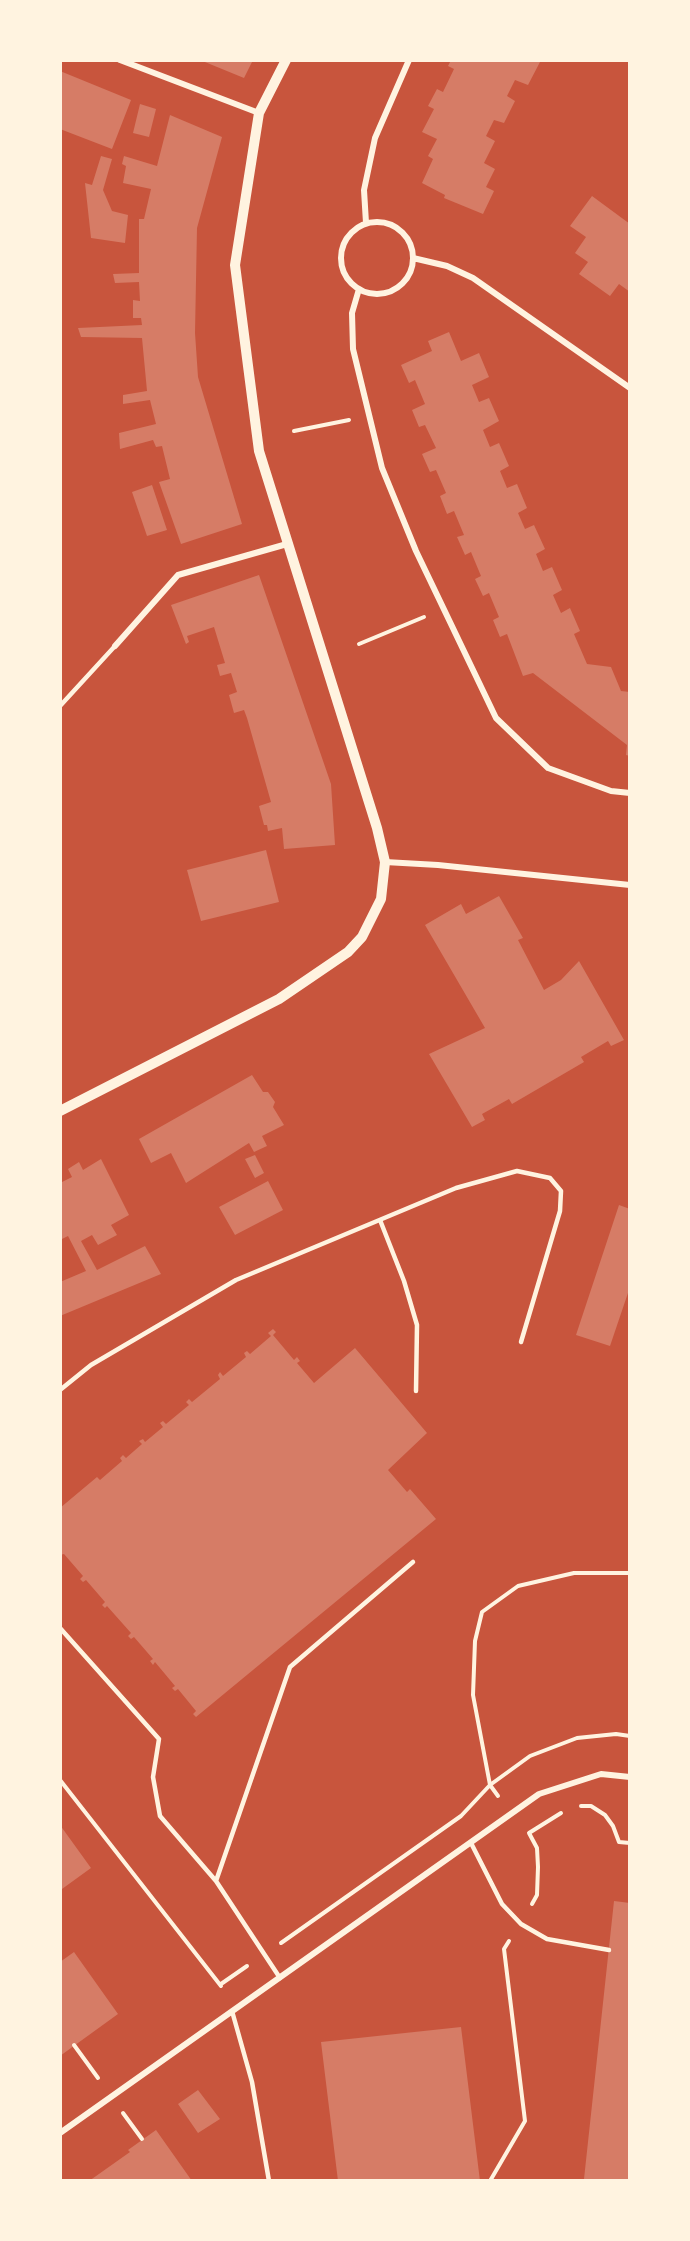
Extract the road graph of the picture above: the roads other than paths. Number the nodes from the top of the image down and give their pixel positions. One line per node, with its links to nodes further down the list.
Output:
1 (120, 60): 4 (street)
2 (286, 60): 4 (street)
3 (409, 60): 5 (street)
4 (259, 112): 9 (street)
5 (366, 223): 6 (street); 7 (street)
6 (413, 258): 7 (street); 8 (street)
7 (359, 289): 12 (street)
8 (630, 388)
9 (287, 544): 10 (street); 13 (street)
10 (115, 645): 11 (lane)
11 (60, 706)
12 (630, 793)
13 (385, 862): 14 (street); 15 (street)
14 (630, 885)
15 (60, 1111)
16 (380, 1220): 17 (lane); 18 (lane); 19 (lane)
17 (520, 1342)
18 (60, 1390)
19 (416, 1391)
20 (413, 1562): 24 (lane)
21 (60, 1628): 24 (lane)
22 (630, 1777): 23 (street)
23 (471, 1843): 25 (lane); 26 (street)
24 (216, 1881): 26 (lane)
25 (609, 1950)
26 (280, 1978): 27 (street)
27 (232, 2011): 28 (street); 29 (lane)
28 (60, 2133)
29 (269, 2181)

